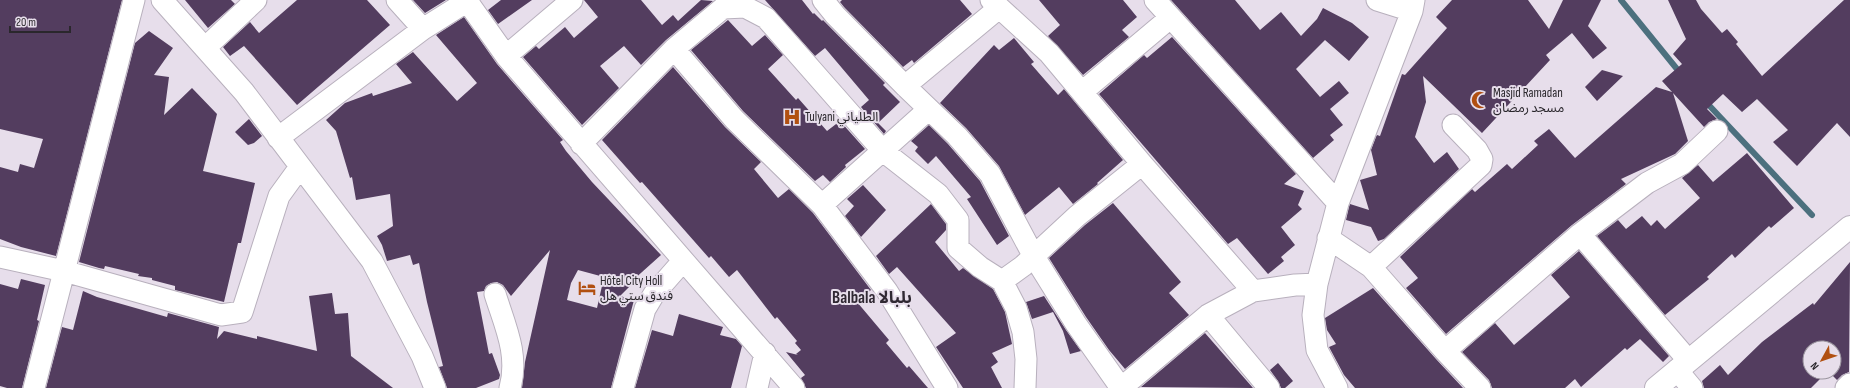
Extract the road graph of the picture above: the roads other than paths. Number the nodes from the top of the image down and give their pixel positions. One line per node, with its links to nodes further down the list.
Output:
1 (134, 0): 36 (street)
2 (162, 0): 14 (street)
3 (256, 0): 14 (street)
4 (397, 0): 13 (street)
5 (572, 0): 16 (street)
6 (823, 0): 17 (street)
7 (1155, 0): 12 (street)
8 (1377, 0): 11 (street)
9 (468, 1): 13 (street); 16 (street)
10 (995, 4): 17 (street); 18 (street)
11 (1413, 6): 27 (street)
12 (1170, 18): 18 (street); 27 (street)
13 (423, 29): 22 (street)
14 (205, 48): 22 (street)
15 (674, 49): 23 (street); 24 (street); 28 (street)
16 (506, 56): 23 (street)
17 (905, 86): 19 (street)
18 (1082, 92): 25 (street)
19 (929, 109): 24 (street); 32 (street)
20 (1453, 126): 35 (street)
21 (1717, 132): 30 (street)
22 (278, 138): 26 (street)
23 (581, 144): 34 (street)
24 (882, 151): 28 (street); 37 (street)
25 (1142, 164): 32 (street); 39 (street)
26 (300, 167): 36 (street); 47 (street)
27 (1338, 203): 31 (street)
28 (822, 205): 52 (street)
29 (1850, 227): 44 (main road)
30 (1580, 234): 42 (street); 44 (street)
31 (1328, 238): 35 (street); 38 (street)
32 (1033, 255): 37 (street); 54 (street)
33 (0, 257): 36 (street)
34 (683, 261): 43 (street); 49 (street)
35 (1371, 267): 42 (street)
36 (64, 271): 46 (street)
37 (1002, 281): 53 (street)
38 (1317, 284): 39 (street); 56 (street)
39 (1253, 291): 41 (street)
40 (494, 294): 48 (street)
41 (1208, 315): 54 (street); 55 (street)
42 (1445, 351): 57 (street)
43 (765, 353): 50 (street); 51 (street)
44 (1683, 365): 58 (main road); 59 (street)
45 (1850, 384): 60 (street)
46 (34, 388)
47 (435, 388)
48 (510, 388)
49 (623, 388)
50 (757, 388)
51 (794, 388)
52 (947, 388)
53 (1025, 388)
54 (1121, 388)
55 (1269, 388)
56 (1337, 388)
57 (1480, 388)
58 (1656, 388)
59 (1692, 388)
60 (1846, 388)

